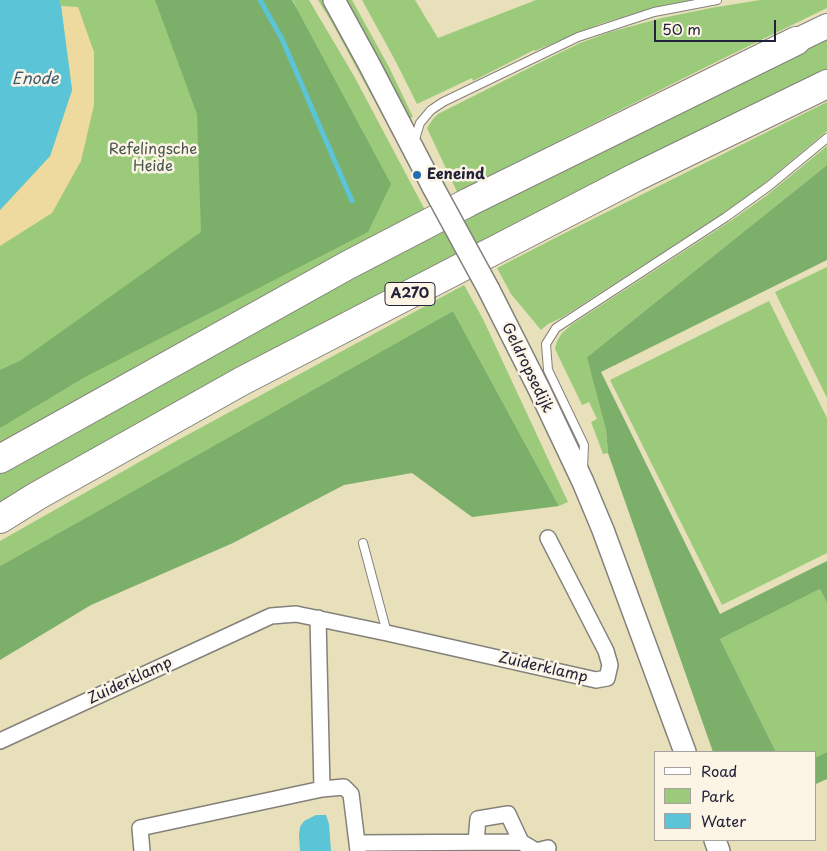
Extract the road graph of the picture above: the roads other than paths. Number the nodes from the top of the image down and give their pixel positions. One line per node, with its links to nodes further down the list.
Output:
1 (334, 0): 7 (street, Geldropsedijk)
2 (718, 0): 7 (lane)
3 (827, 26): 4 (main road)
4 (796, 41): 8 (highway)
5 (827, 84): 10 (highway, A270)
6 (827, 138): 9 (lane)
7 (412, 148): 9 (street, Geldropsedijk, bridge)
8 (0, 459)
9 (583, 482): 16 (street, Geldropsedijk)
10 (0, 519)
11 (548, 538): 14 (street, Zuiderklamp)
12 (363, 542): 14 (lane)
13 (318, 618): 14 (street, Zuiderklamp); 15 (street, Zuiderklamp); 17 (street)
14 (387, 633)
15 (0, 741)
16 (685, 751)
17 (322, 789): 20 (street); 22 (street)
18 (476, 842): 19 (street); 19 (street); 20 (street)
19 (521, 842): 21 (street)
20 (357, 847)
21 (548, 848)
22 (142, 851)

